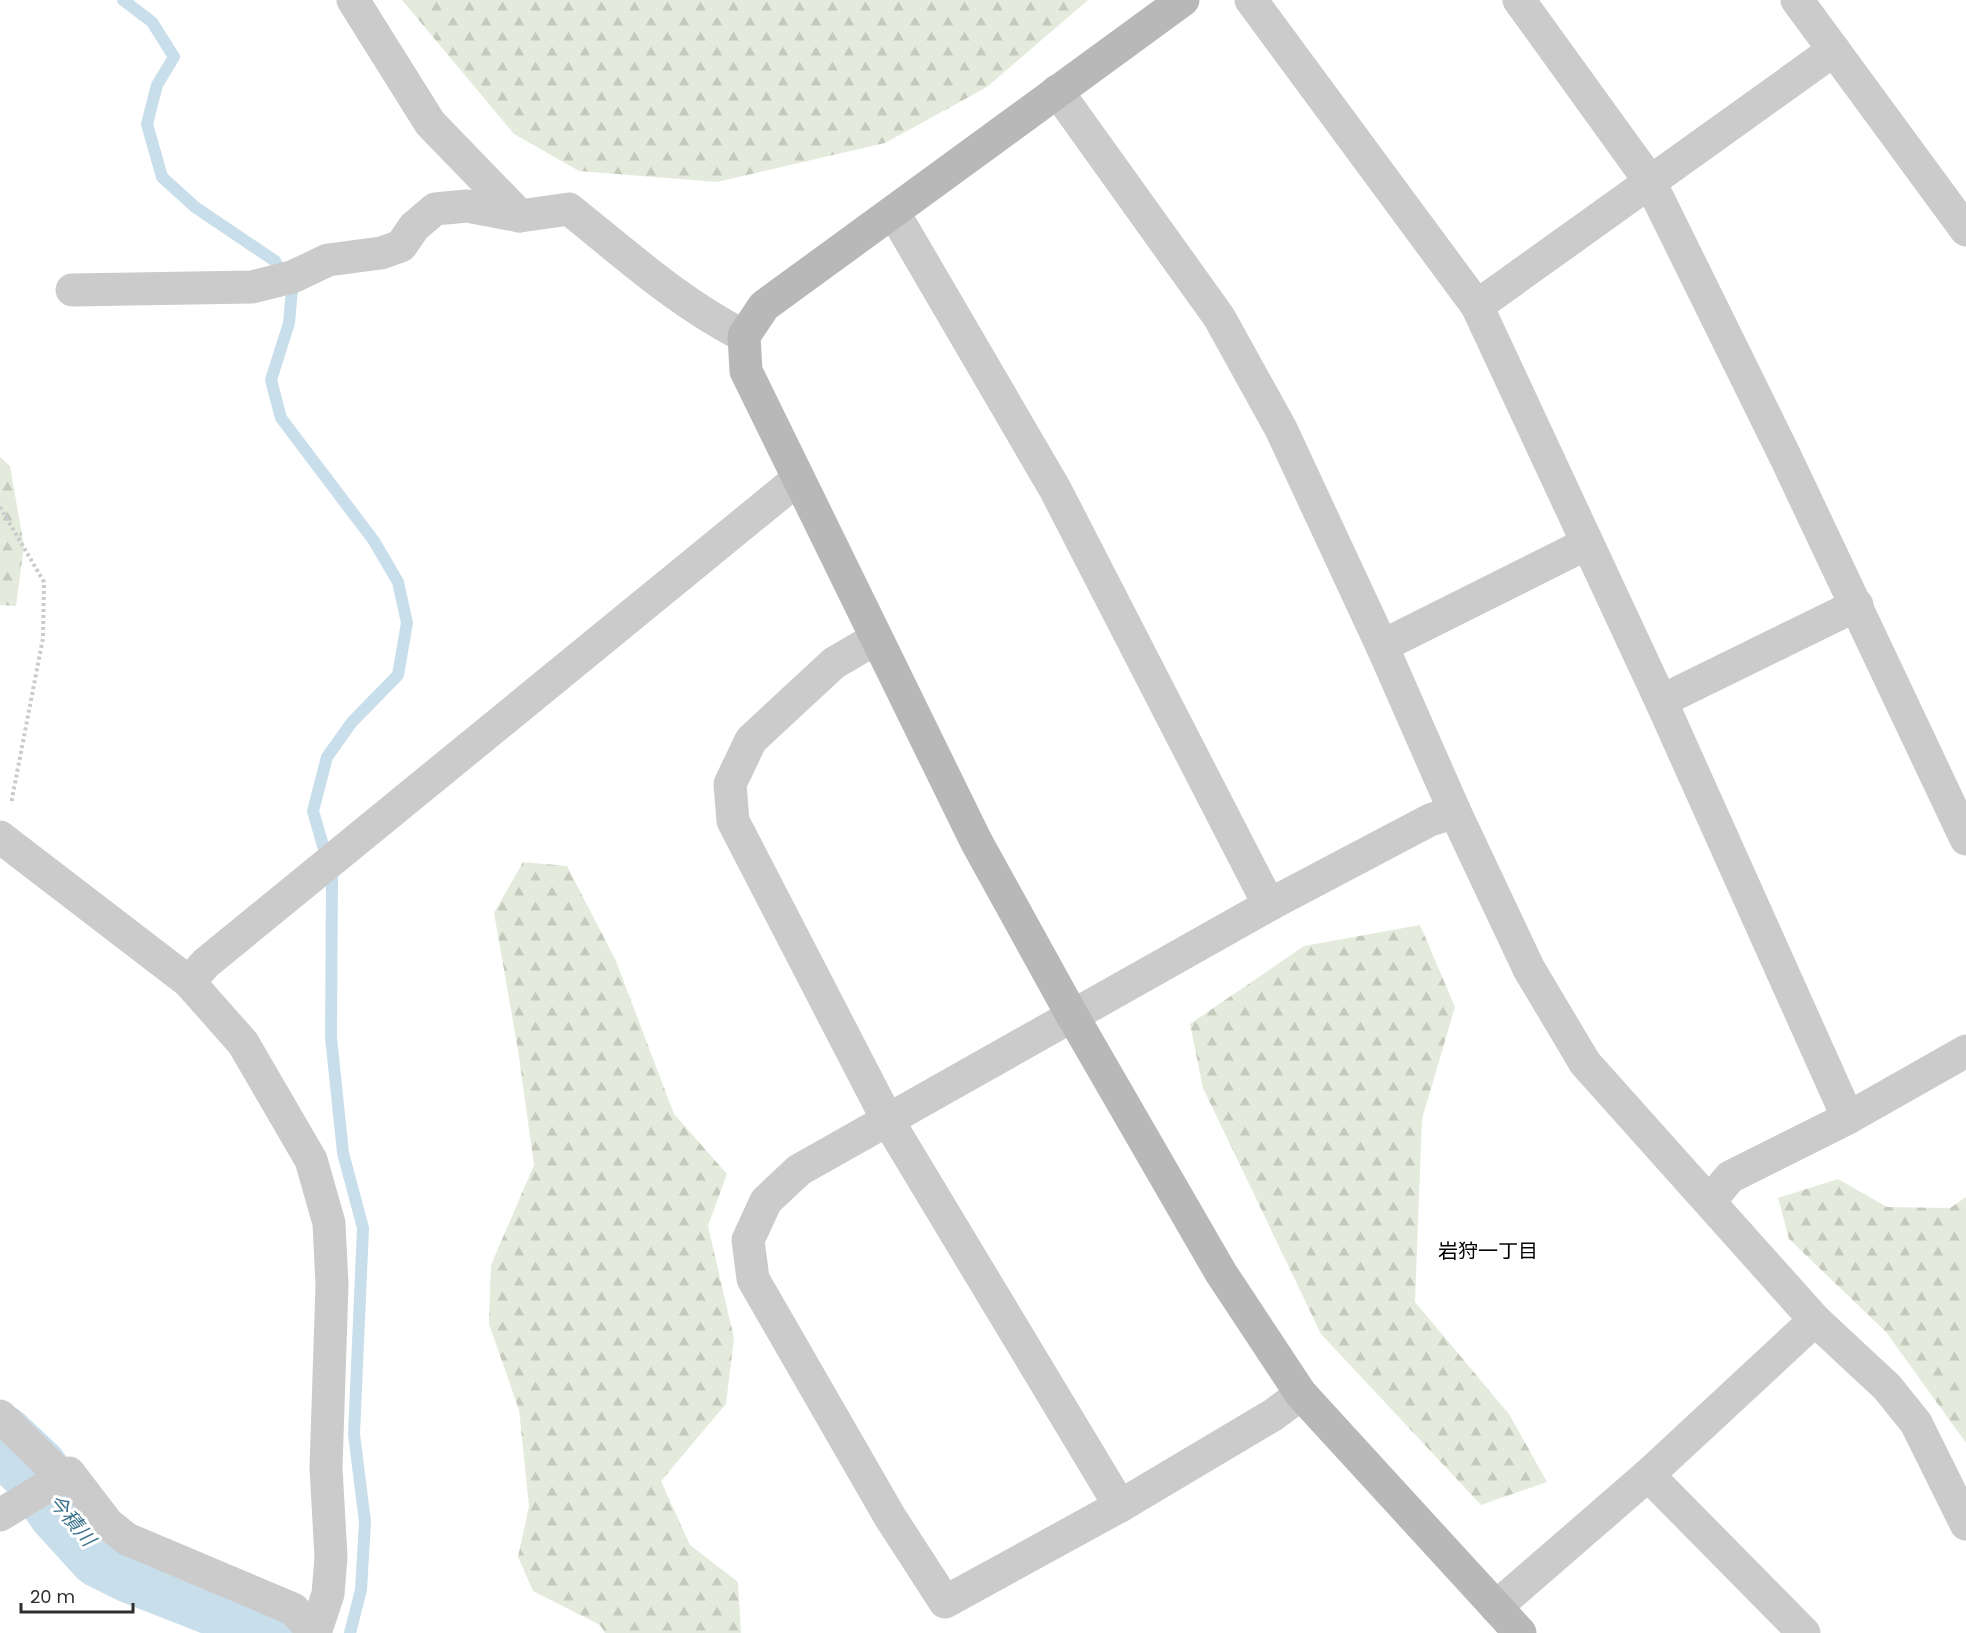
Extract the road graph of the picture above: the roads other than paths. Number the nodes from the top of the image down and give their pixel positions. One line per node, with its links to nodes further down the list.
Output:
1 (353, 0): 10 (street)
2 (1183, 0): 7 (street)
3 (1251, 0): 13 (street)
4 (1519, 0): 8 (street)
5 (1797, 0): 6 (street)
6 (1834, 50): 8 (street); 11 (street)
7 (1057, 91): 9 (street); 19 (street)
8 (1649, 180): 13 (street); 17 (street)
9 (894, 213): 14 (street); 24 (street)
10 (520, 216): 12 (street); 14 (street)
11 (1966, 230)
12 (72, 290)
13 (1477, 306): 16 (street)
14 (744, 336): 15 (street)
15 (798, 479): 18 (street); 25 (street)
16 (1586, 544): 19 (street); 20 (street)
17 (1857, 605): 20 (street); 23 (street)
18 (875, 639): 26 (street); 29 (street)
19 (1382, 646): 21 (street)
20 (1661, 701): 28 (street)
21 (1455, 812): 24 (street); 30 (street)
22 (2, 838): 25 (street)
23 (1966, 839)
24 (1269, 905): 26 (street)
25 (189, 982): 40 (street)
26 (1072, 1015): 29 (street); 32 (street)
27 (1966, 1051): 28 (street)
28 (1848, 1118): 30 (street)
29 (887, 1119): 36 (street); 36 (street)
30 (1710, 1200): 31 (street)
31 (1815, 1320): 34 (street); 38 (street)
32 (1301, 1394): 36 (street); 39 (street)
33 (0, 1416): 35 (street)
34 (1648, 1475): 39 (street); 42 (street)
35 (62, 1477): 37 (street); 40 (street)
36 (1120, 1506)
37 (0, 1515)
38 (1966, 1524)
39 (1496, 1607): 41 (street)
40 (315, 1633)
41 (1520, 1633)
42 (1804, 1633)

